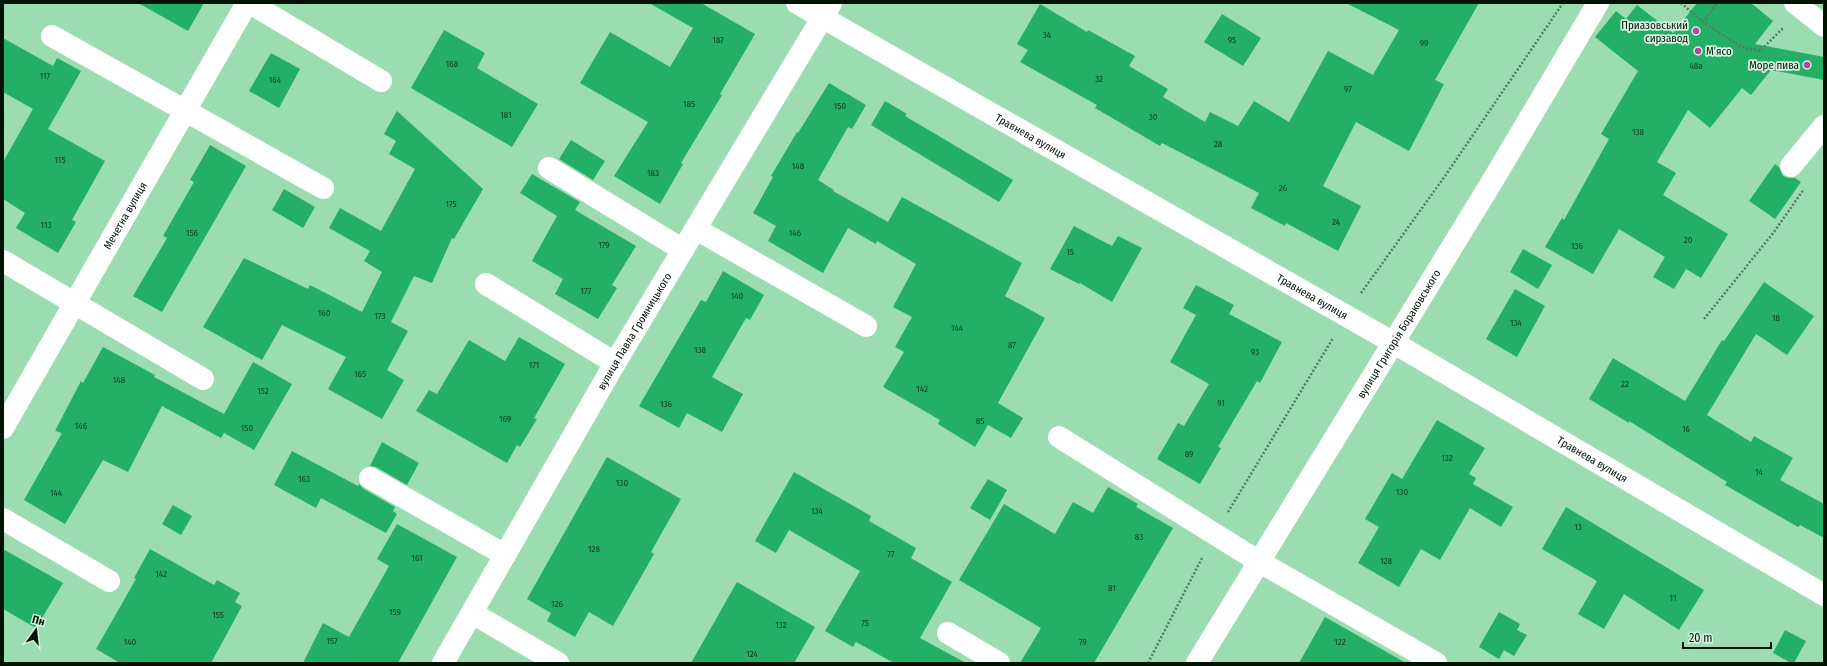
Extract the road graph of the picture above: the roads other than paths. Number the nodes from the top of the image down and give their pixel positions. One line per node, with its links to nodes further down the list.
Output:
1 (248, 3): 8 (street); 9 (street, Мечетна вулиця)
2 (797, 3): 5 (street, Травнева вулиця)
3 (1598, 3): 20 (street, вулиця Григорія Бораковського)
4 (1798, 6): 6 (street)
5 (827, 10): 14 (street, вулиця Павла Громницького); 20 (street, Травнева вулиця)
6 (1824, 26)
7 (52, 36): 9 (street)
8 (381, 81)
9 (185, 111): 13 (street); 18 (street, Мечетна вулиця)
10 (1824, 126): 11 (street)
11 (1791, 166)
12 (549, 168): 15 (street)
13 (323, 188)
14 (696, 229): 15 (street, вулиця Павла Громницького); 19 (street)
15 (683, 250): 21 (street, вулиця Павла Громницького)
16 (3, 261): 18 (street)
17 (486, 284): 21 (street)
18 (74, 303): 22 (street); 23 (street, Мечетна вулиця)
19 (866, 326)
20 (1394, 343): 28 (street, вулиця Григорія Бораковського); 30 (street, Травнева вулиця)
21 (615, 363): 27 (street, вулиця Павла Громницького)
22 (203, 379)
23 (3, 428)
24 (1059, 437): 28 (street)
25 (370, 478): 27 (street)
26 (3, 519): 29 (street)
27 (505, 555): 31 (street, вулиця Павла Громницького)
28 (1258, 562): 36 (street, вулиця Григорія Бораковського); 37 (street)
29 (109, 581)
30 (1824, 595)
31 (472, 613): 33 (street, вулиця Павла Громницького); 34 (street)
32 (948, 633): 35 (street)
33 (443, 663)
34 (558, 663)
35 (999, 663)
36 (1196, 663)
37 (1436, 663)

